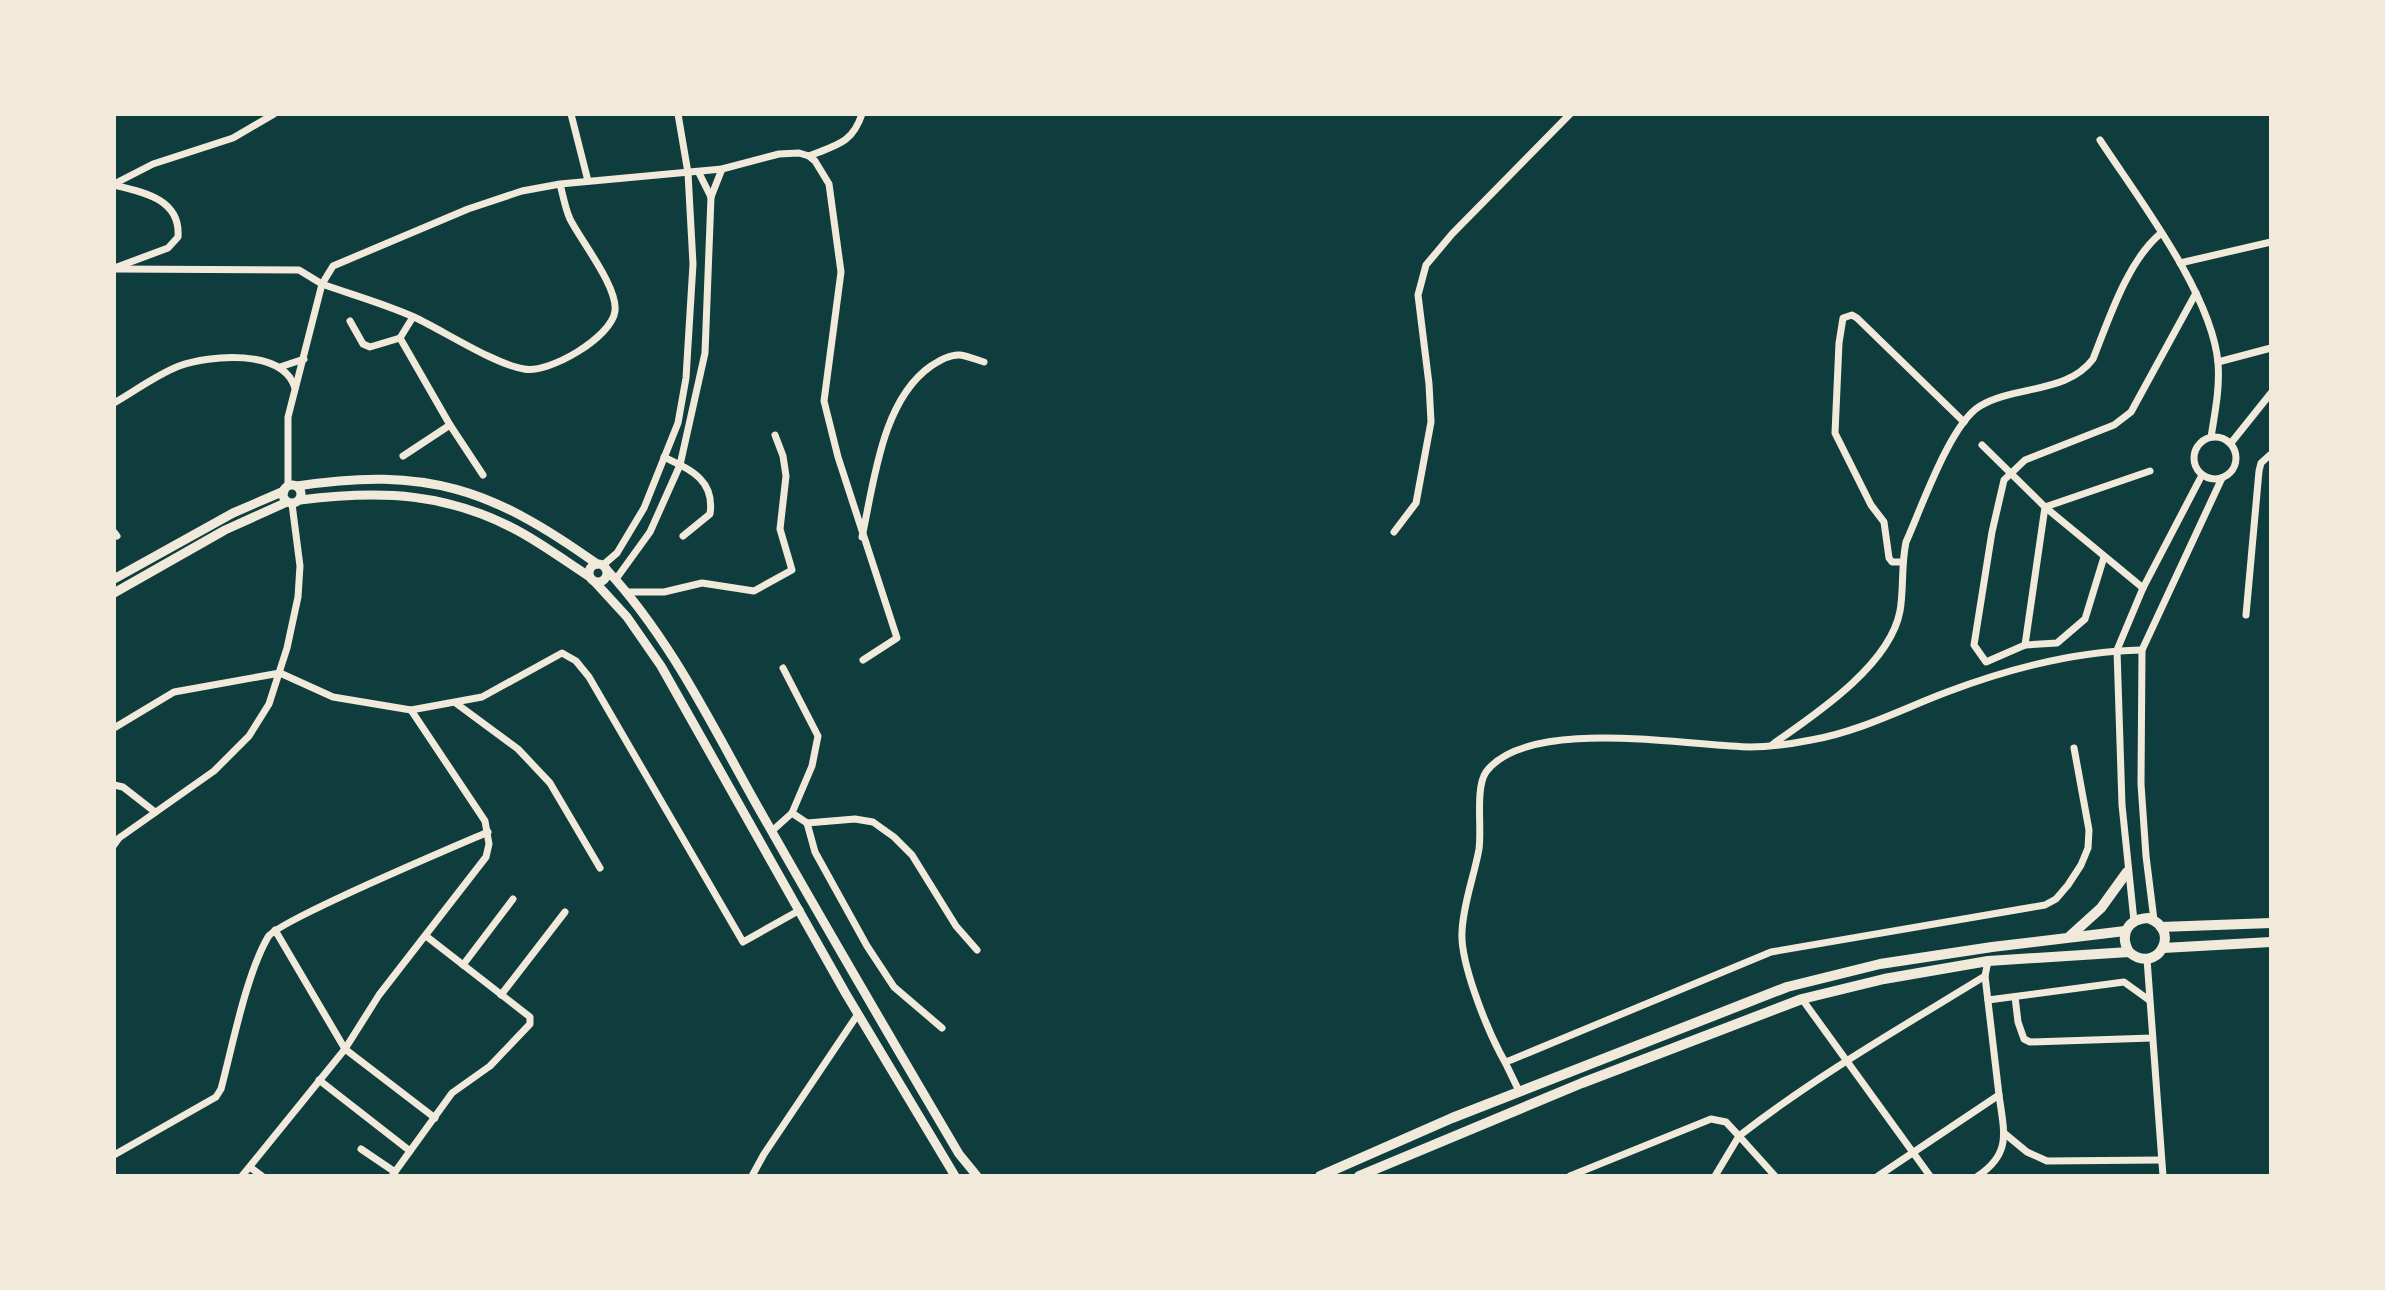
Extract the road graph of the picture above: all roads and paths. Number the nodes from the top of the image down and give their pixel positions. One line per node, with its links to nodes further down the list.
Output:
1 (274, 114): 12 (street)
2 (571, 114): 11 (street)
3 (678, 114): 9 (street)
4 (862, 114): 7 (street)
5 (1570, 114): 50 (street)
6 (2100, 140): 15 (street)
7 (809, 156): 8 (street); 52 (street)
8 (722, 169): 10 (street); 14 (street)
9 (688, 173): 10 (street); 11 (street); 40 (street)
10 (699, 173): 14 (street)
11 (588, 181): 13 (street)
12 (114, 184): 18 (street)
13 (560, 184): 19 (street); 21 (street)
14 (711, 197): 41 (street)
15 (2160, 234): 17 (street); 32 (street)
16 (2271, 242): 17 (street)
17 (2180, 263): 20 (street)
18 (114, 268): 19 (street)
19 (322, 284): 21 (street); 25 (street)
20 (2196, 293): 27 (street); 43 (street)
21 (413, 317): 23 (street)
22 (350, 321): 23 (street)
23 (400, 338): 33 (street)
24 (2271, 348): 27 (street)
25 (304, 359): 28 (street); 29 (street)
26 (984, 362): 52 (street)
27 (2218, 362): 35 (street)
28 (280, 367): 29 (street); 31 (street)
29 (295, 390): 47 (street)
30 (2271, 393): 36 (street)
31 (114, 403)
32 (1964, 422): 54 (street); 54 (street)
33 (450, 425): 39 (street); 44 (street)
34 (775, 435): 60 (street)
35 (2211, 437): 36 (street); 45 (street)
36 (2231, 443): 46 (street)
37 (1982, 445): 43 (street)
38 (2271, 454): 62 (street)
39 (403, 456)
40 (664, 457): 41 (street); 55 (street)
41 (680, 465): 51 (street); 58 (street)
42 (2150, 471): 49 (street)
43 (2009, 472): 49 (street); 63 (street)
44 (483, 475)
45 (2202, 475): 46 (street); 59 (street)
46 (2222, 478): 65 (street)
47 (289, 488): 48 (main road); 48 (main road); 55 (main road); 56 (main road)
48 (293, 502): 57 (main road); 61 (main road); 68 (street)
49 (2045, 507): 53 (street); 63 (street)
50 (1394, 532)
51 (683, 536)
52 (862, 537): 66 (street)
53 (2104, 557): 59 (street); 63 (street)
54 (1902, 562): 72 (street)
55 (602, 566): 57 (main road); 57 (main road); 58 (main road)
56 (114, 579)
57 (592, 579): 84 (main road)
58 (616, 579): 60 (main road)
59 (2143, 588): 64 (street)
60 (627, 592): 78 (main road)
61 (114, 593)
62 (2246, 615)
63 (2025, 645)
64 (2117, 650): 65 (street); 72 (street); 82 (street)
65 (2142, 650): 88 (street)
66 (863, 660)
67 (783, 668): 76 (street)
68 (280, 673): 70 (street); 71 (street); 75 (street)
69 (457, 704): 70 (street); 81 (street); 84 (street)
70 (411, 710): 79 (street)
71 (114, 728)
72 (1771, 745): 110 (street)
73 (2074, 748): 110 (street)
74 (114, 785): 75 (street)
75 (155, 812): 80 (street)
76 (792, 813): 77 (street); 78 (street)
77 (807, 823): 95 (street); 107 (street)
78 (772, 831): 129 (main road)
79 (488, 832): 89 (street); 91 (street)
80 (114, 845)
81 (600, 868)
82 (2127, 872): 86 (street); 92 (main road)
83 (513, 899): 99 (street)
84 (800, 910): 106 (main road)
85 (565, 912): 101 (street)
86 (2134, 921): 88 (main road); 90 (main road)
87 (2271, 923): 88 (main road)
88 (2158, 924): 94 (main road)
89 (275, 930): 109 (street); 121 (street)
90 (2125, 931): 92 (main road); 96 (main road)
91 (426, 936): 99 (street); 109 (street)
92 (2068, 938): 113 (main road)
93 (2271, 942): 94 (main road)
94 (2163, 948): 97 (main road)
95 (977, 950)
96 (2129, 952): 97 (main road); 98 (main road)
97 (2147, 959): 105 (street)
98 (1988, 961): 100 (street); 103 (main road)
99 (463, 965): 101 (street)
100 (1985, 976): 104 (street); 111 (street)
101 (501, 995): 115 (street)
102 (2015, 997): 104 (street); 105 (street); 108 (street)
103 (1802, 999): 111 (street); 131 (main road)
104 (1988, 1000): 114 (street)
105 (2149, 1000): 108 (street)
106 (858, 1014): 127 (street); 128 (main road)
107 (942, 1028)
108 (2152, 1038): 122 (street)
109 (345, 1049): 112 (street); 115 (street)
110 (1505, 1062): 113 (street)
111 (1847, 1062): 117 (street); 120 (street)
112 (319, 1080): 119 (street); 123 (street)
113 (1519, 1091): 130 (main road)
114 (1999, 1095): 116 (street); 120 (street)
115 (435, 1118): 119 (street)
116 (2004, 1133): 122 (street); 137 (street)
117 (1739, 1136): 132 (street); 133 (street); 134 (street)
118 (361, 1149): 124 (street)
119 (410, 1151): 124 (street)
120 (1914, 1152): 135 (street); 136 (street)
121 (114, 1155)
122 (2160, 1160): 138 (street)
123 (251, 1168): 125 (street); 126 (street)
124 (394, 1174)
125 (242, 1176)
126 (262, 1176)
127 (752, 1176)
128 (955, 1176)
129 (977, 1176)
130 (1320, 1176)
131 (1359, 1176)
132 (1570, 1176)
133 (1715, 1176)
134 (1775, 1176)
135 (1878, 1176)
136 (1930, 1176)
137 (1978, 1176)
138 (2163, 1176)

